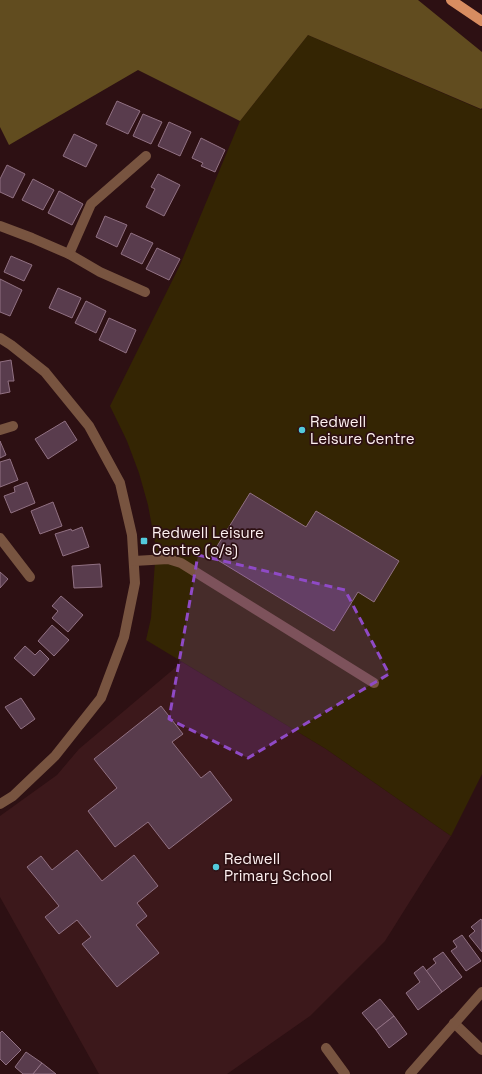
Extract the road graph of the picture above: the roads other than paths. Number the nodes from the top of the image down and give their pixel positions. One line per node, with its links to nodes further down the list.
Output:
1 (451, 0): 2 (main road)
2 (482, 21)
3 (146, 156): 5 (street)
4 (0, 226): 5 (street)
5 (69, 254): 6 (street)
6 (145, 292)
7 (0, 338): 11 (street)
8 (13, 426): 9 (street)
9 (0, 430)
10 (0, 538): 12 (street)
11 (134, 560): 13 (street); 14 (street)
12 (30, 577)
13 (374, 683)
14 (0, 804)
15 (482, 992): 16 (street)
16 (454, 1023): 18 (street); 20 (street)
17 (326, 1048): 19 (street)
18 (482, 1050)
19 (345, 1074)
20 (410, 1074)

